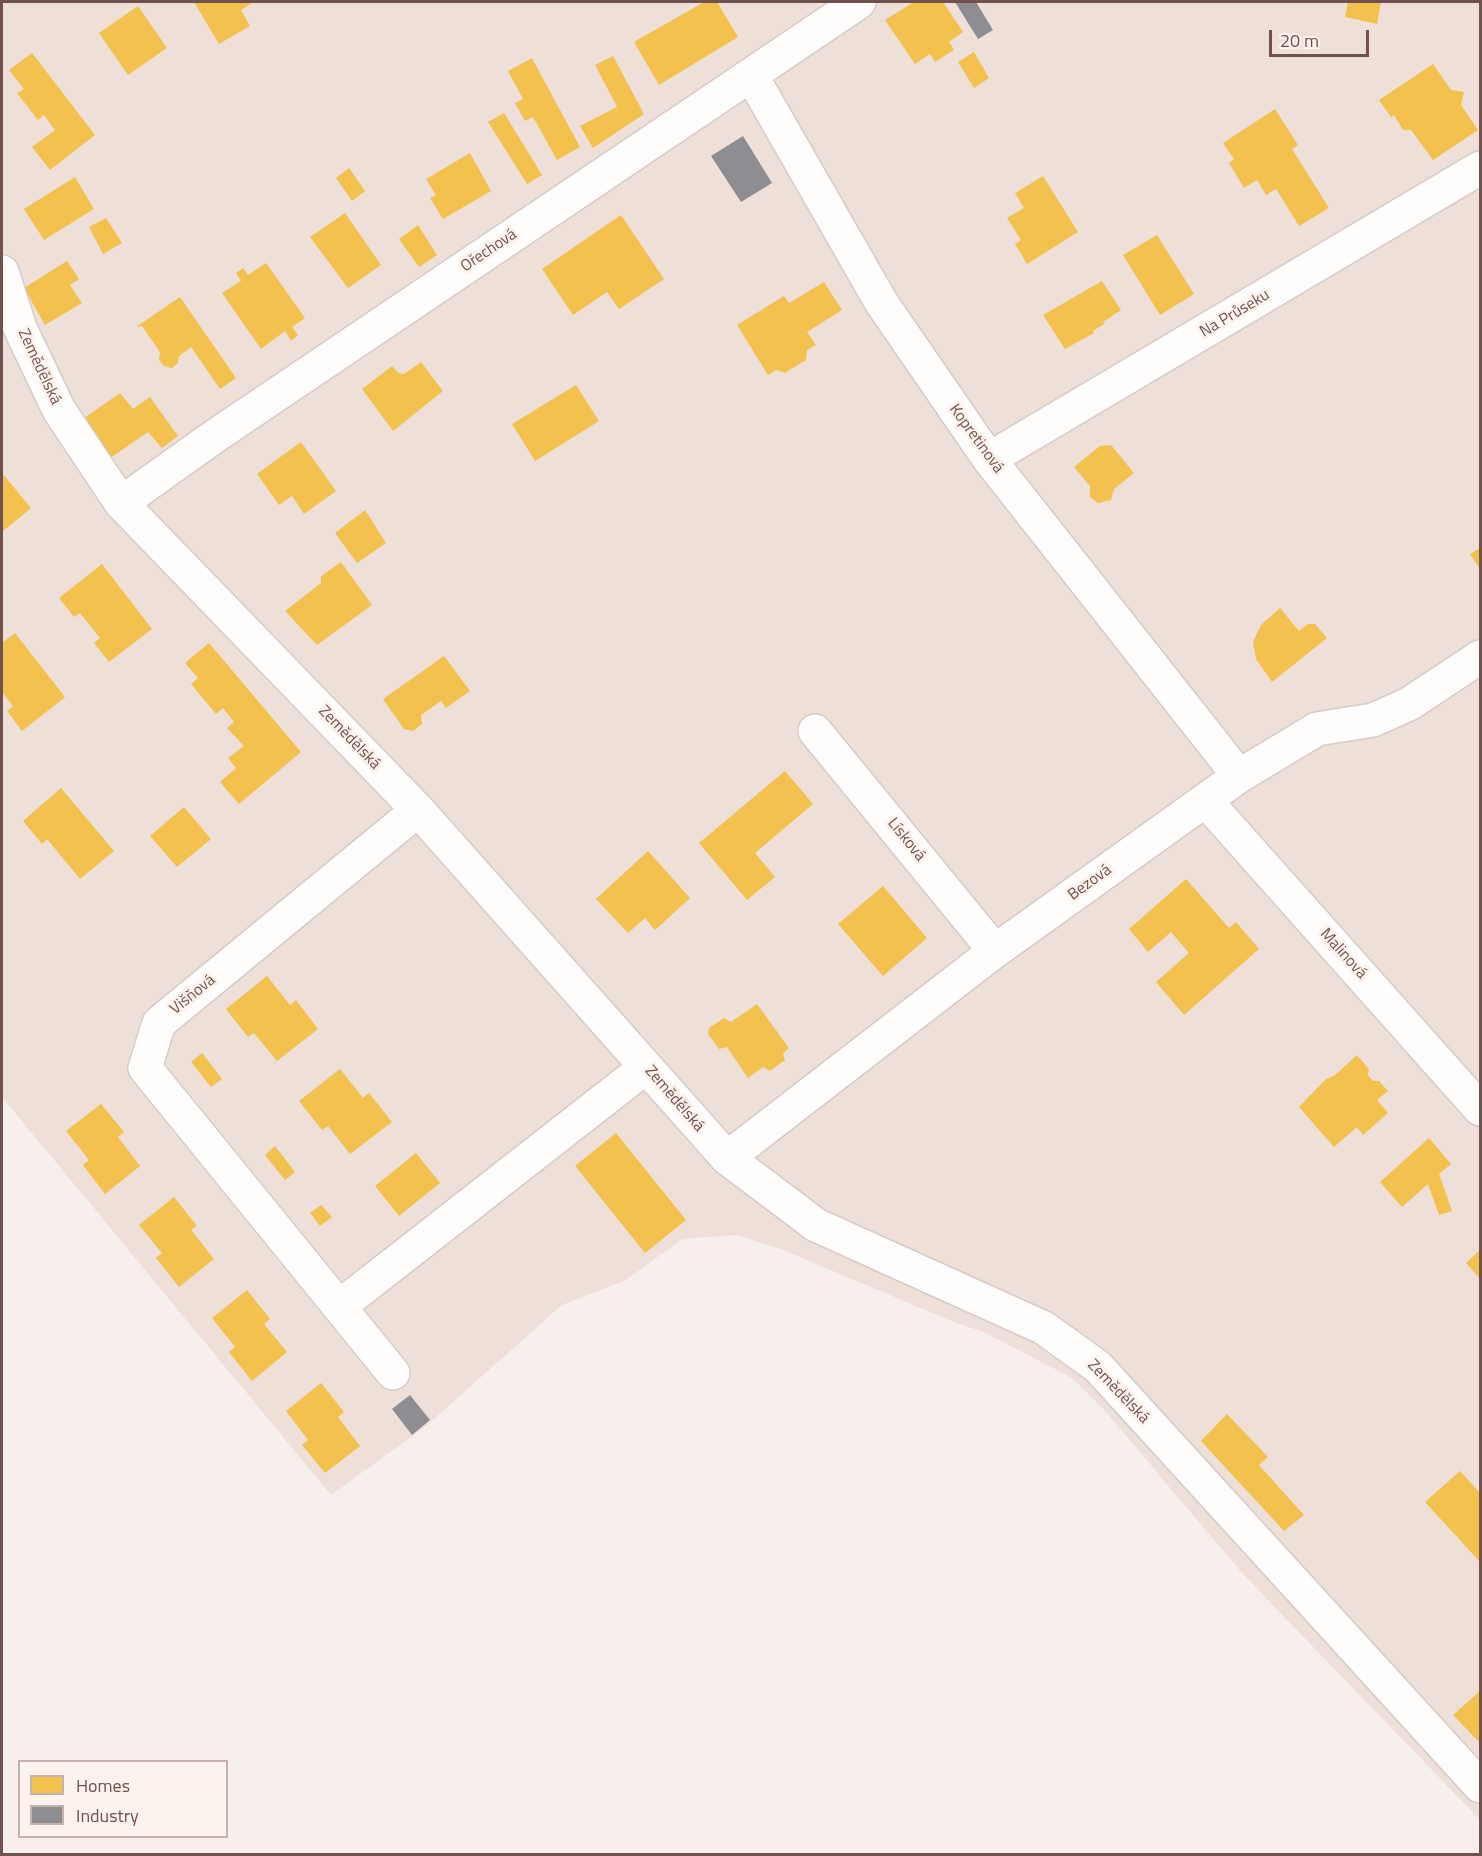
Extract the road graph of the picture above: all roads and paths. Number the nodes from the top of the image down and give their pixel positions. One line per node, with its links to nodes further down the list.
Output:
1 (859, 2): 2 (street, Ořechová)
2 (751, 75): 5 (street, Kopretinová); 6 (street, Ořechová)
3 (1480, 168): 5 (street, Na Průseku)
4 (2, 272): 6 (street, Zemědělská)
5 (989, 459): 9 (street, Kopretinová)
6 (121, 503): 11 (street, Zemědělská)
7 (1480, 657): 9 (street, Bezová)
8 (815, 731): 12 (street, Lísková)
9 (1239, 776): 10 (street, Bezová)
10 (1205, 800): 12 (street, Bezová); 14 (street, Malinová)
11 (418, 810): 13 (street, Zemědělská); 16 (street, Višňová)
12 (995, 951): 15 (street, Bezová)
13 (646, 1067): 15 (street, Zemědělská); 16 (street)
14 (1480, 1109)
15 (727, 1158): 18 (street, Zemědělská)
16 (340, 1306): 17 (street, Višňová)
17 (393, 1373)
18 (1480, 1786)

